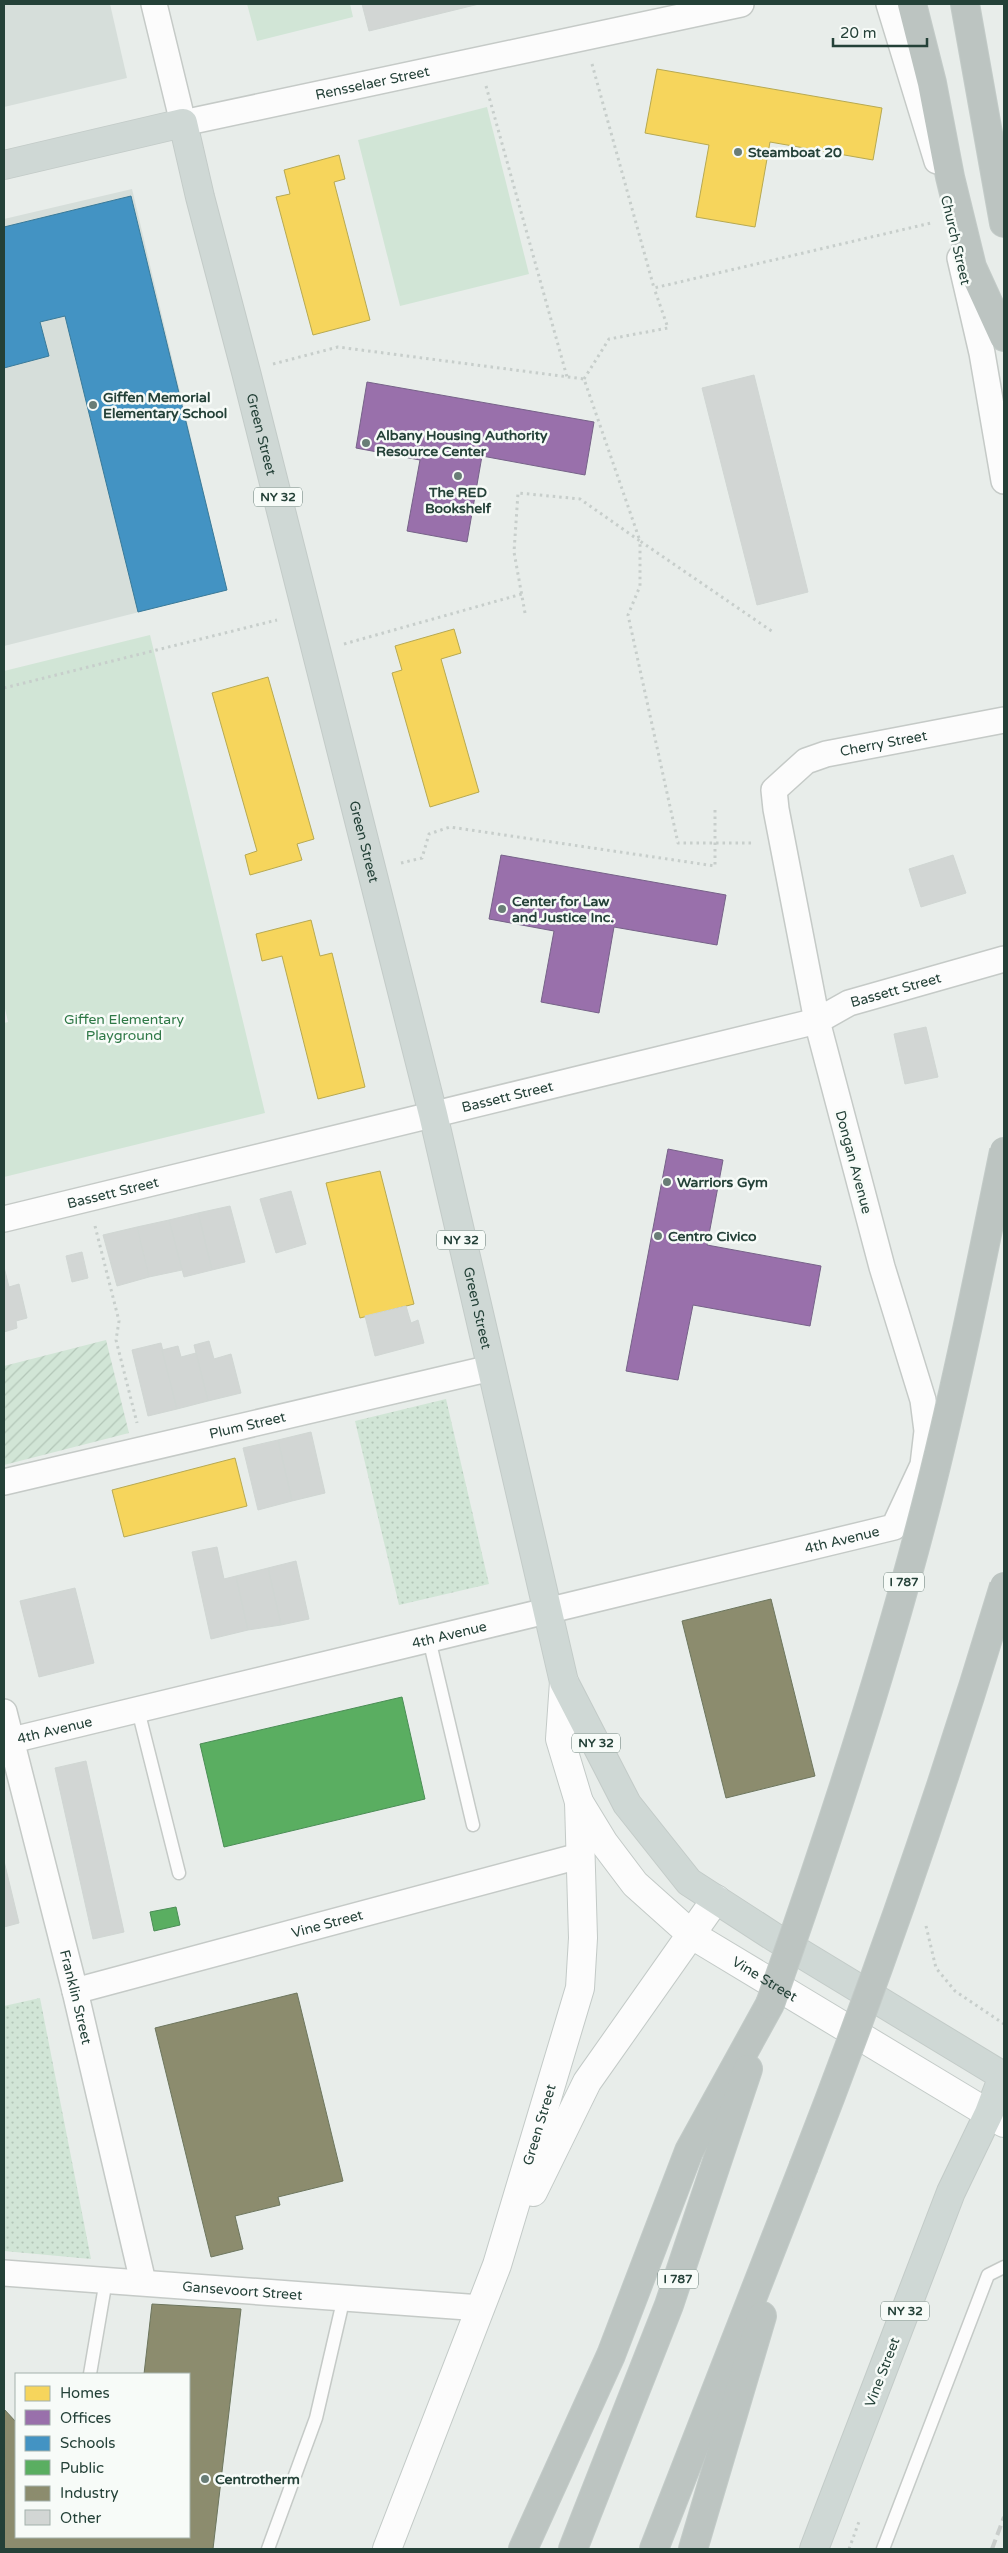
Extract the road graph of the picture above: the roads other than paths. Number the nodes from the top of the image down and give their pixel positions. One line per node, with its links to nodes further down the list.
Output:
1 (154, 4): 6 (street, Green Street)
2 (741, 4): 6 (street, Rensselaer Street)
3 (888, 4): 10 (street, Church Street)
4 (912, 4): 9 (highway)
5 (965, 4): 8 (highway)
6 (183, 123): 7 (main road, Rensselaer Street); 15 (main road, Green Street / NY 32)
7 (4, 165)
8 (1004, 223)
9 (1004, 337)
10 (1004, 481)
11 (1004, 720): 12 (street, Cherry Street)
12 (774, 790): 14 (street, Dongan Avenue)
13 (1004, 959): 14 (street, Bassett Street)
14 (817, 1021): 15 (street, Bassett Street); 20 (street, Dongan Avenue)
15 (433, 1114): 17 (street, Bassett Street); 18 (main road, Green Street / NY 32)
16 (1004, 1151): 36 (highway, I 787, bridge)
17 (4, 1219)
18 (491, 1368): 19 (street, Plum Street); 22 (main road, Green Street / NY 32)
19 (4, 1482)
20 (894, 1527): 22 (street, 4th Avenue)
21 (1004, 1586): 39 (highway, bridge)
22 (547, 1611): 23 (street, 4th Avenue); 24 (main road, Green Street / NY 32)
23 (429, 1640): 25 (street, 4th Avenue); 30 (lane)
24 (564, 1682): 28 (main road, Green Street); 29 (main road, Green Street / NY 32)
25 (138, 1710): 27 (street, 4th Avenue); 32 (lane)
26 (4, 1712): 27 (street, Franklin Street)
27 (7, 1741): 35 (street, Franklin Street)
28 (579, 1802): 31 (main road, Green Street); 34 (main road, Vine Street)
29 (627, 1804): 33 (main road, Vine Street / NY 32)
30 (473, 1825)
31 (579, 1856): 35 (street, Vine Street); 40 (main road, Green Street)
32 (179, 1873)
33 (716, 1900): 34 (main road); 37 (main road, Vine Street / NY 32)
34 (692, 1936): 38 (main road, Vine Street); 40 (main road)
35 (75, 1990): 44 (street, Franklin Street)
36 (770, 2004): 50 (highway); 51 (highway, I 787)
37 (1004, 2076): 38 (main road, Vine Street / NY 32)
38 (997, 2118): 54 (main road, Vine Street / NY 32)
39 (803, 2168): 52 (highway); 53 (highway)
40 (497, 2264): 46 (main road, Green Street)
41 (1004, 2267): 55 (lane)
42 (4, 2273): 43 (street, Gansevoort Street)
43 (106, 2280): 44 (street, Gansevoort Street); 47 (lane)
44 (144, 2282): 45 (street, Gansevoort Street)
45 (344, 2297): 46 (street, Gansevoort Street); 48 (lane)
46 (481, 2308): 49 (main road, Green Street)
47 (90, 2373)
48 (268, 2549)
49 (388, 2549)
50 (523, 2549)
51 (573, 2549)
52 (654, 2549)
53 (693, 2549)
54 (814, 2549)
55 (883, 2549)

